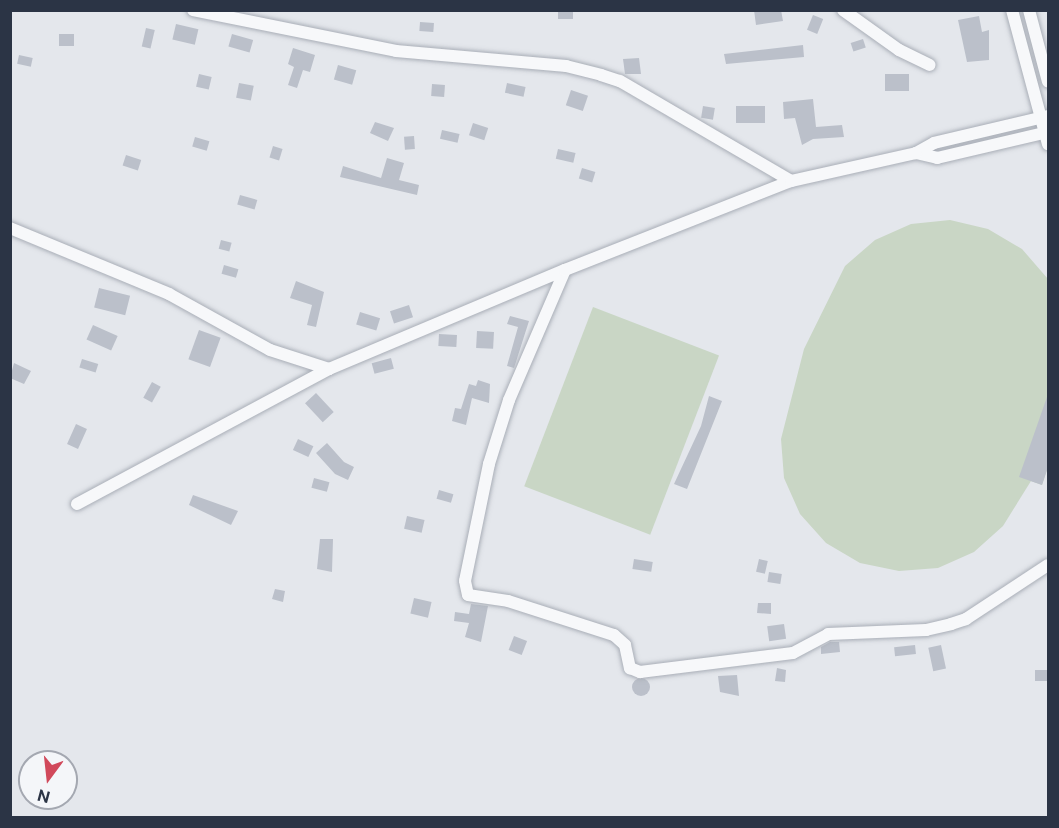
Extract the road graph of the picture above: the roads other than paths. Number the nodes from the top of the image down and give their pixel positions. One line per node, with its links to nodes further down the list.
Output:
1 (193, 10): 5 (street)
2 (843, 10): 6 (street)
3 (1012, 10): 8 (street)
4 (1029, 10): 7 (street)
5 (219, 13): 11 (street)
6 (930, 65)
7 (1048, 82)
8 (1045, 117): 9 (street); 10 (street)
9 (1048, 136): 10 (street)
10 (916, 153): 11 (street)
11 (791, 181): 13 (street)
12 (10, 228): 14 (street)
13 (565, 270): 14 (street); 16 (street)
14 (329, 369): 15 (street)
15 (77, 504)
16 (1048, 565)

